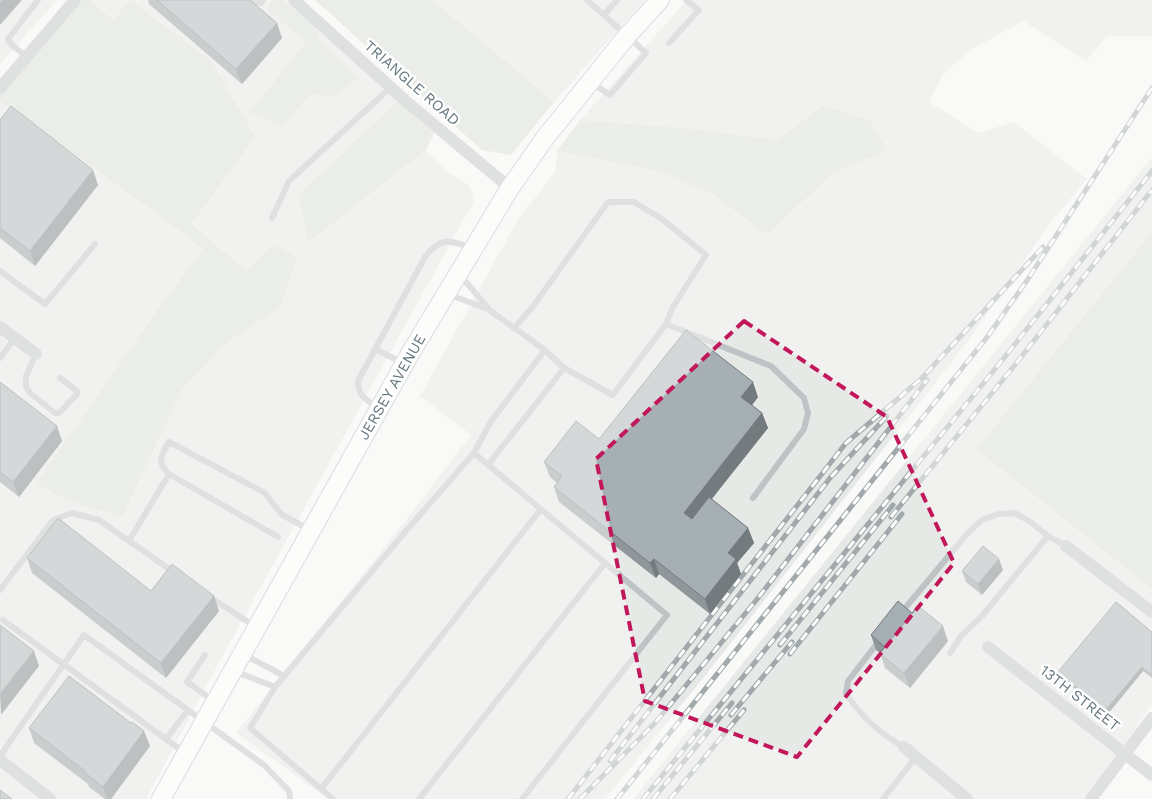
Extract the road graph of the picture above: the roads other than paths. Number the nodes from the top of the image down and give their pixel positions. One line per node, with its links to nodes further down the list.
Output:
1 (38, 0): 13 (lane)
2 (74, 0): 13 (street)
3 (252, 0): 4 (lane)
4 (263, 0)
5 (294, 0): 15 (street, TRIANGLE ROAD)
6 (588, 0): 10 (lane)
7 (617, 0): 10 (lane)
8 (660, 0): 11 (street, JERSEY AVENUE)
9 (686, 0): 12 (lane)
10 (604, 15): 11 (lane)
11 (628, 36): 14 (street, JERSEY AVENUE); 14 (lane)
12 (668, 43)
13 (27, 57): 16 (street)
14 (591, 82): 17 (street, JERSEY AVENUE)
15 (391, 87): 17 (street, TRIANGLE ROAD); 18 (lane)
16 (0, 88)
17 (510, 188): 20 (street, JERSEY AVENUE)
18 (272, 218)
19 (95, 244): 21 (lane)
20 (473, 248): 22 (street, JERSEY AVENUE); 29 (lane)
21 (0, 271)
22 (458, 273): 23 (street, JERSEY AVENUE); 24 (lane)
23 (446, 294): 24 (lane); 33 (street, JERSEY AVENUE)
24 (488, 309): 27 (lane)
25 (666, 324): 27 (lane); 34 (lane); 40 (lane)
26 (0, 327): 28 (street)
27 (514, 328): 30 (lane)
28 (15, 338): 31 (street); 32 (lane)
29 (375, 349): 33 (lane); 36 (lane)
30 (545, 350): 34 (lane); 37 (lane)
31 (36, 354): 35 (lane)
32 (0, 358)
33 (404, 364): 36 (street, JERSEY AVENUE)
34 (564, 368): 38 (lane)
35 (60, 378)
36 (379, 408): 42 (street, JERSEY AVENUE)
37 (474, 453): 38 (lane); 63 (lane)
38 (488, 465): 41 (lane)
39 (168, 474): 42 (lane); 44 (lane); 45 (lane)
40 (753, 498)
41 (541, 509): 47 (lane); 77 (lane)
42 (311, 531): 55 (street, JERSEY AVENUE)
43 (1048, 536): 46 (lane); 53 (lane); 58 (lane)
44 (278, 537)
45 (129, 541): 48 (lane); 49 (lane)
46 (1066, 546): 52 (street)
47 (605, 563): 82 (lane); 83 (lane)
48 (183, 578)
49 (3, 580): 51 (lane)
50 (198, 589): 55 (lane)
51 (0, 590)
52 (1152, 612)
53 (899, 616)
54 (3, 620): 61 (lane)
55 (257, 627): 59 (street, JERSEY AVENUE)
56 (881, 637): 70 (lane)
57 (988, 647): 71 (street, 13TH STREET)
58 (950, 652)
59 (242, 654): 62 (street, JERSEY AVENUE); 63 (lane)
60 (205, 655): 65 (lane)
61 (64, 664): 66 (lane); 69 (lane); 73 (lane)
62 (233, 670): 64 (lane); 65 (street, JERSEY AVENUE)
63 (284, 676): 64 (lane)
64 (275, 687): 77 (lane)
65 (215, 702): 68 (street, JERSEY AVENUE)
66 (188, 710): 68 (lane); 69 (lane)
67 (1152, 718): 71 (street)
68 (204, 722): 72 (street, JERSEY AVENUE); 80 (lane)
69 (166, 738): 72 (lane)
70 (904, 747): 74 (street)
71 (1125, 753): 76 (street, 13TH STREET); 86 (street)
72 (186, 754): 79 (street, JERSEY AVENUE)
73 (0, 756)
74 (916, 757): 84 (lane); 85 (street)
75 (0, 760): 78 (street)
76 (1152, 775)
77 (321, 789): 81 (lane)
78 (50, 799)
79 (161, 799)
80 (290, 799)
81 (334, 799)
82 (419, 799)
83 (522, 799)
84 (883, 799)
85 (967, 799)
86 (1091, 799)

